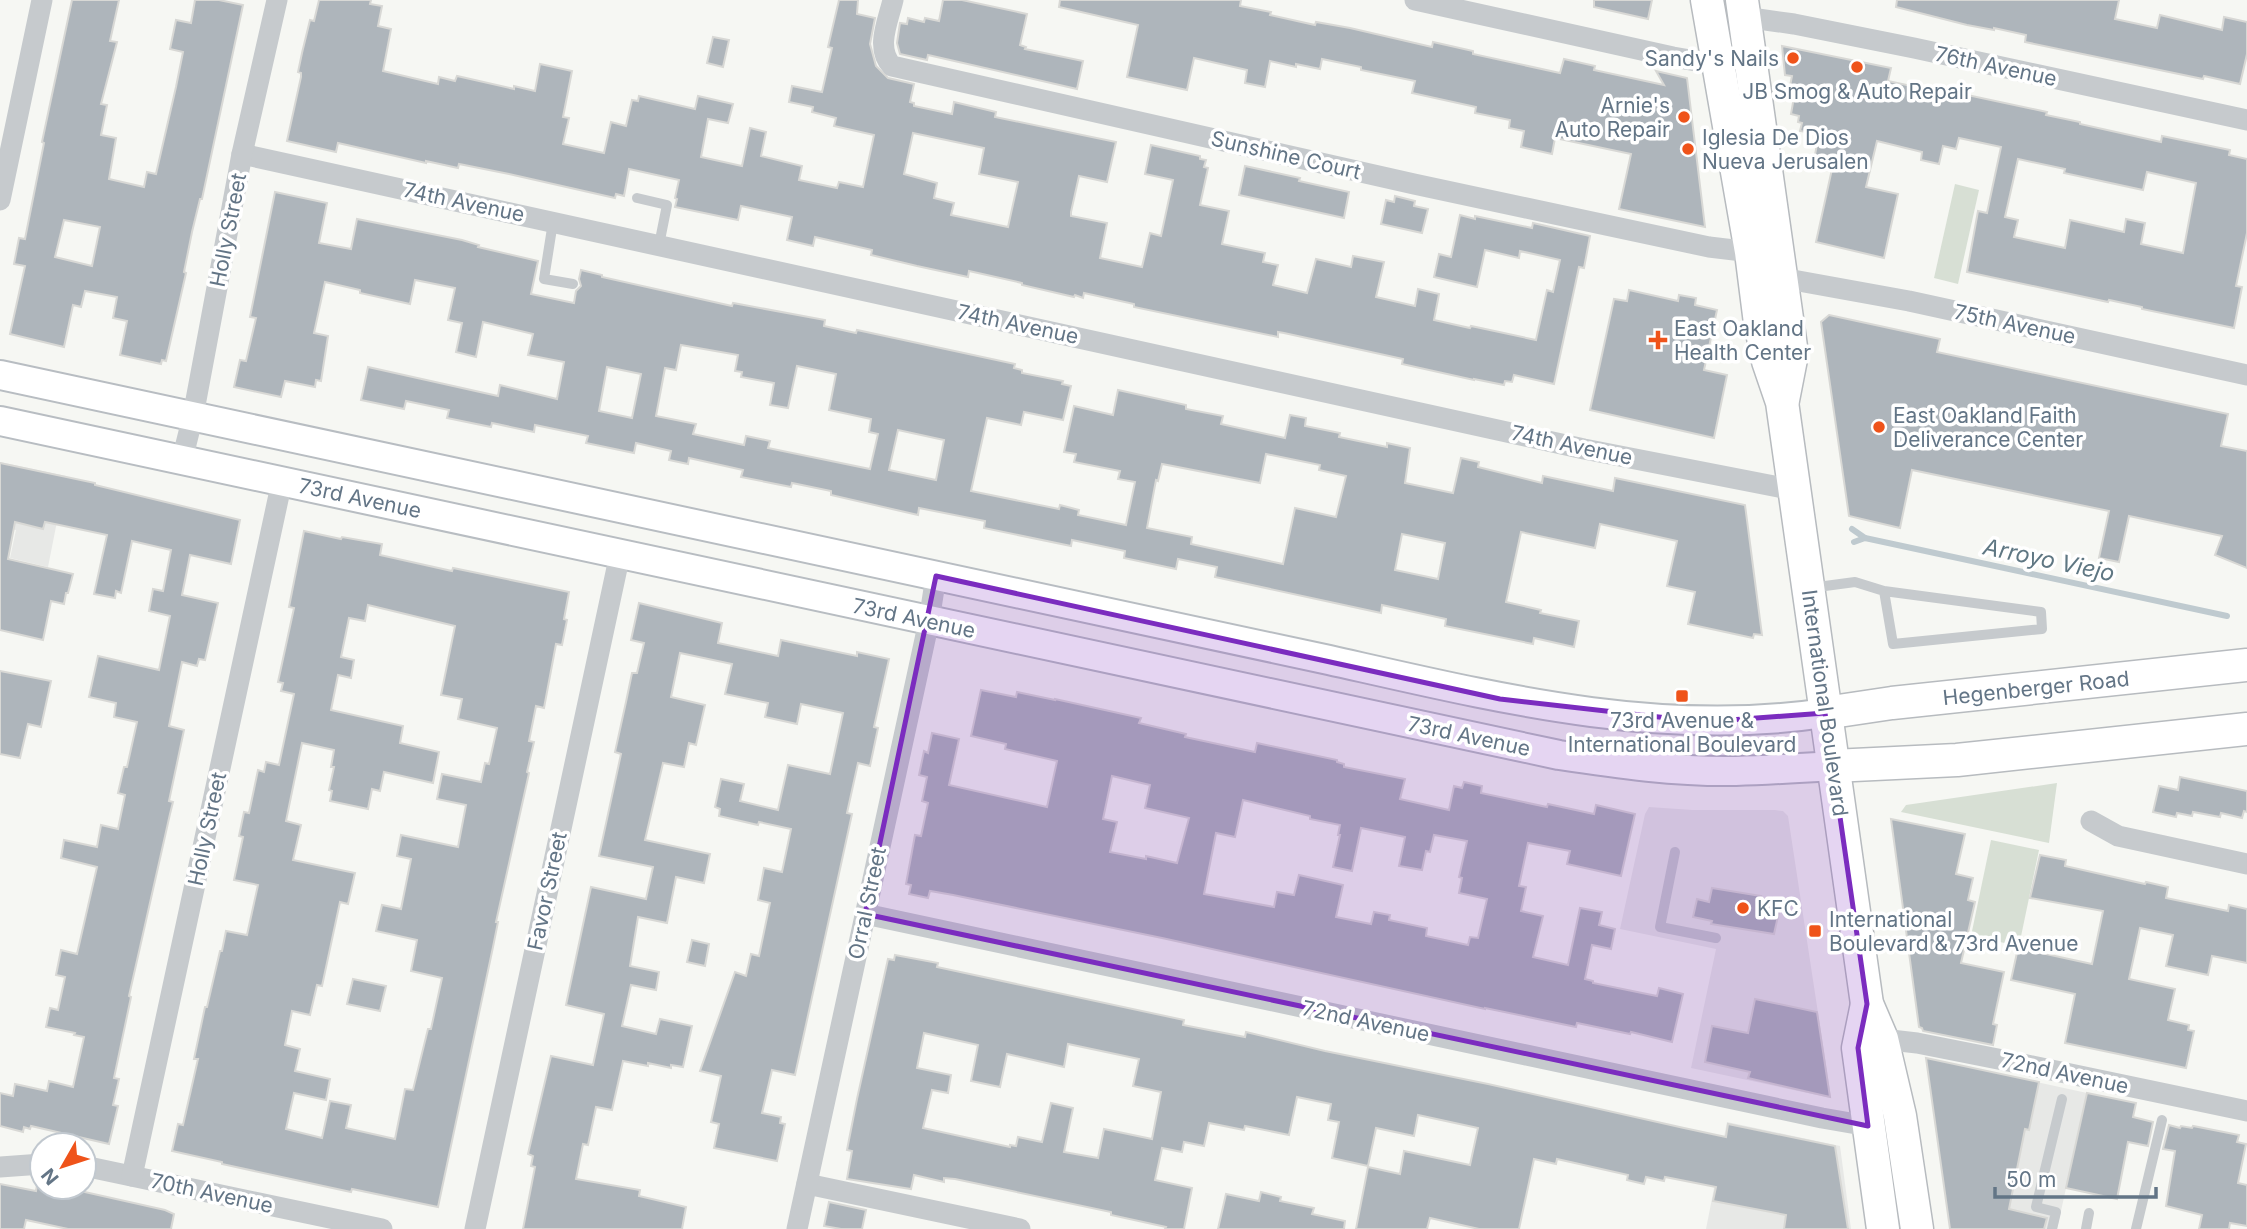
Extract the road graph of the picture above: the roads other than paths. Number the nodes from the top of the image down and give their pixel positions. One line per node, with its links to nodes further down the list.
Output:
1 (42, 0): 11 (street)
2 (277, 0): 9 (street, Holly Street)
3 (893, 0): 14 (street, Sunshine Court)
4 (1415, 0): 7 (street)
5 (1707, 0): 7 (main road, International Boulevard)
6 (1743, 8): 8 (street, 76th Avenue); 15 (main road, International Boulevard)
7 (1719, 65): 14 (main road, International Boulevard)
8 (2247, 120)
9 (242, 154): 12 (street, 74th Avenue); 20 (street, Holly Street)
10 (637, 198): 13 (lane)
11 (0, 200)
12 (553, 222): 13 (street, 74th Avenue); 16 (lane)
13 (659, 245): 24 (street, 74th Avenue)
14 (1751, 252): 19 (main road, International Boulevard)
15 (1782, 278): 18 (street, 75th Avenue); 19 (main road, International Boulevard)
16 (573, 284)
17 (0, 375): 20 (main road, 73rd Avenue)
18 (2247, 375)
19 (1782, 402): 24 (main road, International Boulevard)
20 (193, 416): 22 (street, Holly Street); 26 (main road, 73rd Avenue)
21 (0, 421): 22 (main road, 73rd Avenue)
22 (182, 460): 23 (main road, 73rd Avenue)
23 (282, 481): 25 (main road, 73rd Avenue); 48 (street, Holly Street)
24 (1794, 490): 27 (main road, International Boulevard)
25 (620, 554): 29 (main road, 73rd Avenue); 52 (street, Favor Street)
26 (936, 576): 29 (street, Orral Street); 31 (main road, 73rd Avenue)
27 (1808, 588): 28 (lane); 31 (main road, International Boulevard)
28 (1884, 591): 28 (lane)
29 (929, 621): 33 (main road, 73rd Avenue); 37 (street, Orral Street)
30 (2247, 665): 31 (main road, Hegenberger Road)
31 (1825, 713): 33 (main road, International Boulevard)
32 (2247, 729): 33 (main road)
33 (1833, 766): 39 (main road, International Boulevard)
34 (2091, 821): 36 (street)
35 (1675, 852): 38 (lane)
36 (2247, 864)
37 (864, 914): 44 (street, 72nd Avenue); 49 (street, Orral Street)
38 (1716, 938)
39 (1867, 1004): 40 (main road, International Boulevard); 44 (main road, International Boulevard)
40 (1882, 1039): 42 (street, 72nd Avenue); 56 (main road, International Boulevard)
41 (2062, 1099): 57 (lane)
42 (2247, 1111)
43 (2162, 1119): 59 (lane)
44 (1868, 1126): 55 (main road, International Boulevard)
45 (28, 1165): 46 (street)
46 (0, 1167)
47 (98, 1169): 48 (street, 70th Avenue)
48 (132, 1176): 51 (street, 70th Avenue)
49 (807, 1184): 53 (street, Orral Street); 54 (street)
50 (2089, 1213): 58 (lane)
51 (382, 1229)
52 (475, 1229)
53 (797, 1229)
54 (1020, 1229)
55 (1882, 1229)
56 (1917, 1229)
57 (2052, 1229)
58 (2086, 1229)
59 (2136, 1229)

